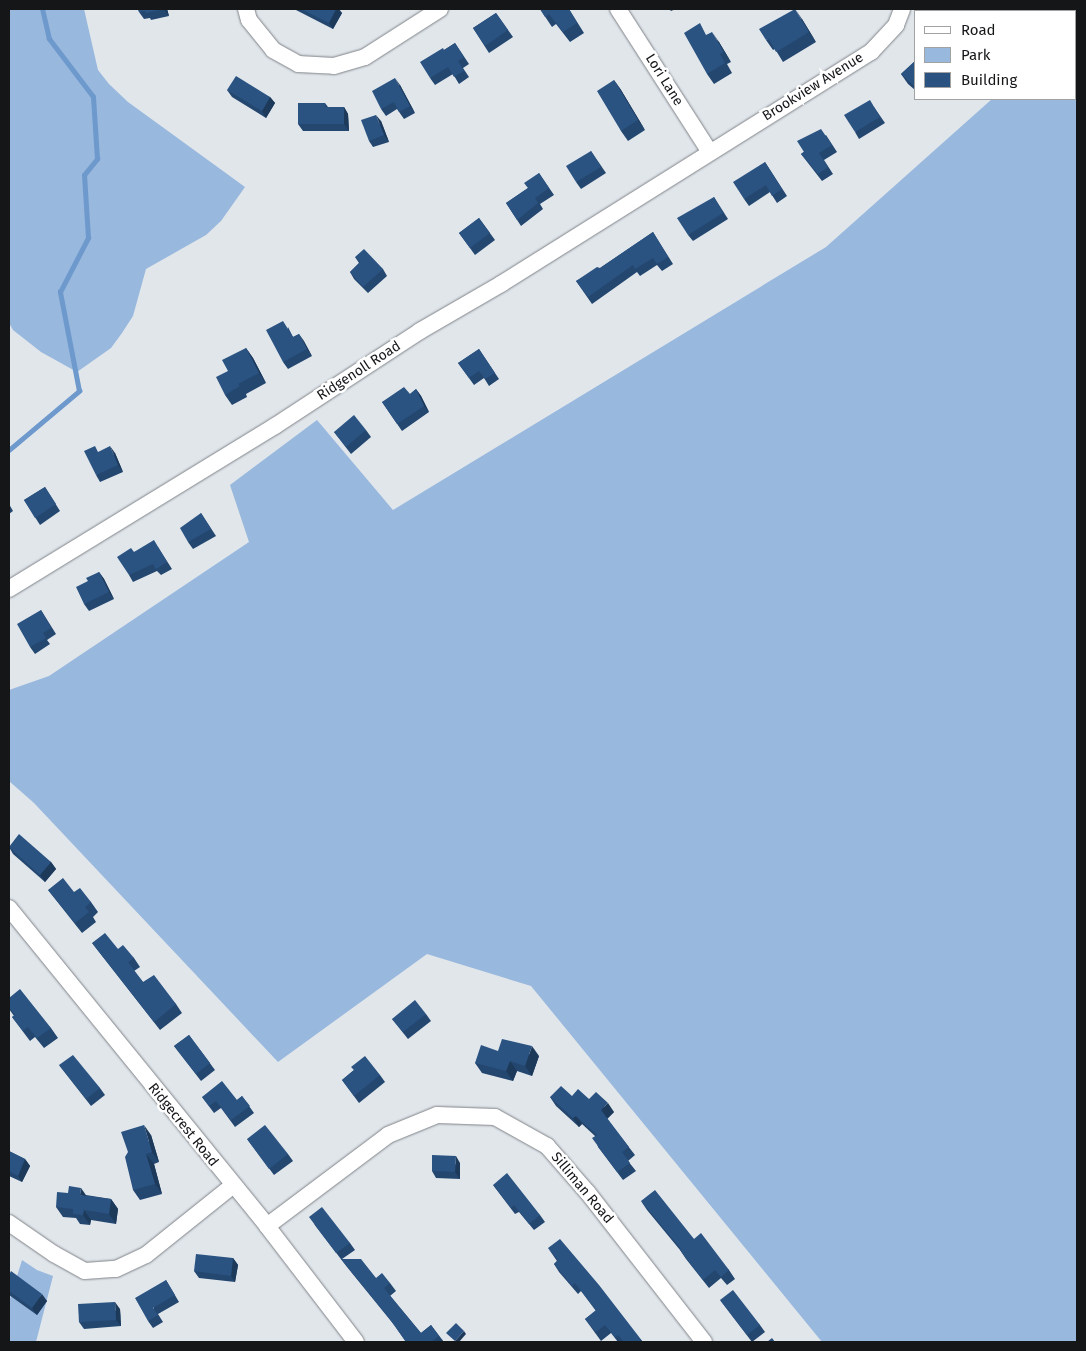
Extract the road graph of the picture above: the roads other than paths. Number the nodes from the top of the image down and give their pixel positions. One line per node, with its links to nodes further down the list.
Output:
1 (246, 9): 2 (street)
2 (440, 9)
3 (618, 9): 5 (street, Lori Lane)
4 (902, 9): 5 (street, Brookview Avenue)
5 (709, 152): 6 (street, Ridgenoll Road)
6 (9, 589)
7 (9, 908): 8 (street, Ridgecrest Road)
8 (232, 1186): 9 (street); 10 (street, Ridgecrest Road)
9 (9, 1223)
10 (267, 1226): 11 (street, Ridgecrest Road); 12 (street, Silliman Road)
11 (356, 1342)
12 (704, 1342)

